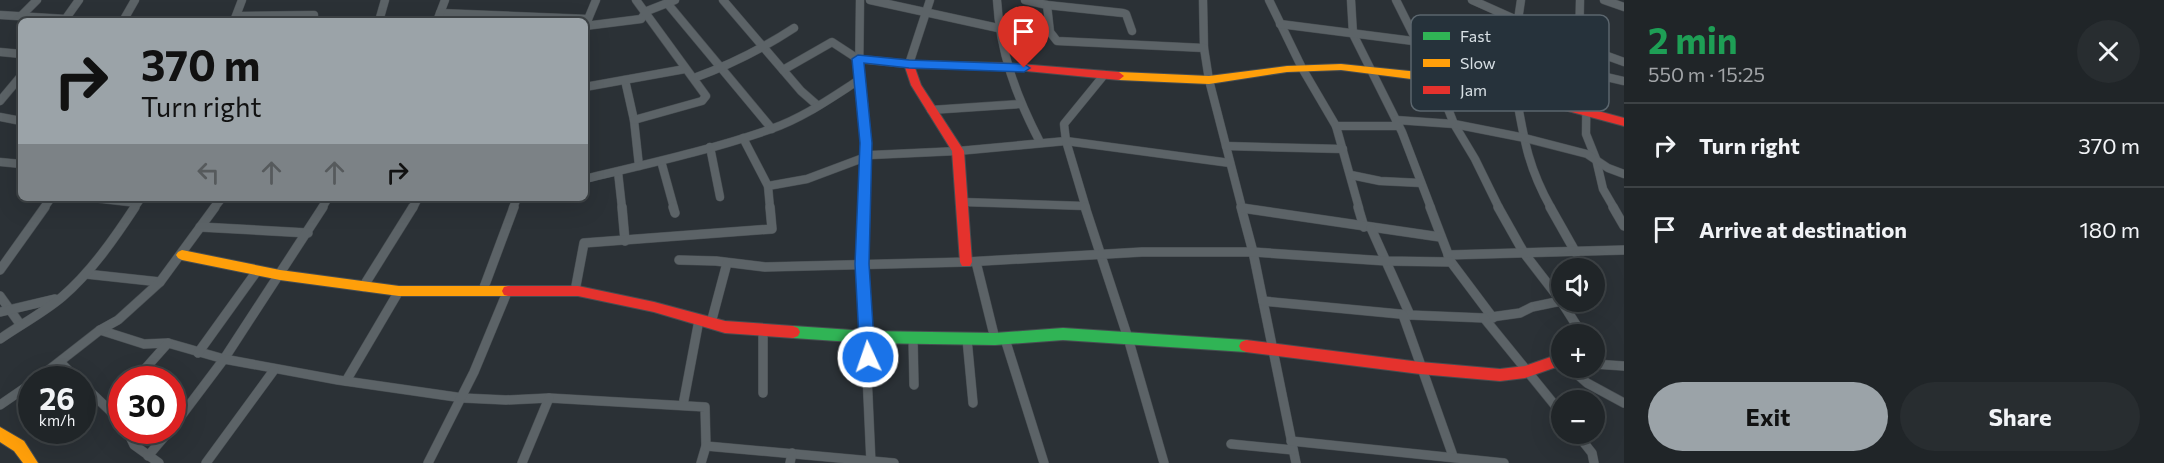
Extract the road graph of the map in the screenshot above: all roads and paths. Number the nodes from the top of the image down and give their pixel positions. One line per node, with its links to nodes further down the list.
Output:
1 (37, 0): 35 (street)
2 (79, 0): 37 (street)
3 (135, 0): 38 (street)
4 (242, 0): 39 (street)
5 (385, 0): 40 (street)
6 (445, 0): 28 (street)
7 (596, 0): 43 (street)
8 (636, 0): 29 (street)
9 (675, 0): 24 (street)
10 (723, 0): 52 (street)
11 (860, 0): 57 (street)
12 (870, 0): 27 (street)
13 (930, 0): 27 (street)
14 (997, 0): 47 (street)
15 (1028, 0): 25 (street)
16 (1203, 0): 53 (street)
17 (1269, 0): 45 (street)
18 (1351, 0): 50 (street)
19 (1396, 0): 49 (street)
20 (1472, 0): 32 (street)
21 (1521, 0): 33 (street)
22 (1580, 0): 34 (street)
23 (1604, 0): 26 (street)
24 (667, 3): 29 (street); 61 (street)
25 (1047, 5): 48 (street); 53 (street)
26 (1624, 7)
27 (926, 11): 47 (street); 59 (street)
28 (440, 13): 41 (street); 42 (street)
29 (645, 14): 44 (street); 63 (street)
30 (0, 15): 35 (street)
31 (314, 15): 39 (street)
32 (1506, 15)
33 (1519, 15)
34 (1581, 15)
35 (21, 16): 36 (street)
36 (43, 18)
37 (66, 18)
38 (125, 18)
39 (236, 18)
40 (380, 18)
41 (438, 18)
42 (516, 18)
43 (588, 19)
44 (588, 24)
45 (1280, 24): 50 (street); 62 (street)
46 (794, 28): 52 (street)
47 (998, 28): 60 (street)
48 (1132, 32)
49 (1411, 32)
50 (1353, 34): 51 (street); 65 (street)
51 (1411, 41)
52 (763, 48): 61 (street); 64 (street)
53 (1204, 48): 73 (street)
54 (0, 52): 55 (street)
55 (18, 54)
56 (1609, 57): 58 (street)
57 (858, 59): 59 (street); 64 (street); 72 (street)
58 (1624, 62)
59 (909, 64): 60 (street); 81 (street)
60 (1005, 66): 66 (street); 79 (street)
61 (719, 67): 69 (street); 93 (street)
62 (1302, 68): 65 (street); 73 (street); 92 (street)
63 (685, 69): 69 (street); 71 (street)
64 (783, 70): 80 (street)
65 (1371, 70): 67 (street); 90 (street)
66 (1104, 75): 73 (street); 96 (street)
67 (1411, 75)
68 (1609, 77): 74 (street)
69 (694, 78): 88 (street)
70 (18, 80): 77 (street)
71 (625, 80): 75 (street); 88 (street)
72 (859, 80): 80 (street); 102 (street)
73 (1209, 80): 98 (street)
74 (1624, 81)
75 (588, 86)
76 (18, 89): 77 (street)
77 (10, 90): 78 (street)
78 (0, 100)
79 (1020, 104): 81 (street); 97 (street)
80 (817, 105): 93 (street)
81 (930, 110): 101 (street)
82 (1449, 111): 91 (street)
83 (1516, 111): 95 (street)
84 (1577, 111): 85 (street)
85 (1585, 113): 89 (street); 103 (street)
86 (0, 117): 87 (street)
87 (18, 120)
88 (634, 120): 108 (street)
89 (1624, 122)
90 (1398, 123): 91 (street); 92 (street); 113 (street)
91 (1454, 124): 95 (street); 134 (street)
92 (1336, 126): 100 (street)
93 (772, 129): 94 (street)
94 (743, 138): 99 (street); 114 (street)
95 (1525, 138): 103 (street); 135 (street)
96 (1066, 141): 97 (street); 105 (street); 123 (street)
97 (1040, 142): 101 (street)
98 (1226, 146): 100 (street); 105 (street)
99 (710, 147): 104 (street); 115 (street)
100 (1343, 149): 111 (street)
101 (958, 151): 102 (street); 122 (street)
102 (865, 158): 114 (street); 143 (street)
103 (1596, 159): 110 (street); 127 (street)
104 (661, 161): 108 (street); 125 (street)
105 (1230, 163): 124 (street)
106 (1, 164): 107 (street)
107 (18, 164)
108 (639, 166): 109 (street)
109 (618, 172): 112 (street); 131 (street)
110 (1624, 174)
111 (1351, 175): 113 (street); 128 (street)
112 (588, 178)
113 (1421, 183): 130 (street)
114 (768, 186): 131 (street)
115 (720, 198)
116 (49, 201): 144 (street)
117 (139, 201): 146 (street)
118 (220, 201): 126 (street)
119 (326, 201): 129 (street)
120 (416, 201): 149 (street)
121 (516, 201): 151 (street)
122 (962, 202): 123 (street); 142 (street)
123 (1086, 206): 137 (street)
124 (1242, 208): 128 (street); 133 (street)
125 (675, 213)
126 (201, 226): 129 (street); 136 (street)
127 (1624, 226)
128 (1368, 227): 130 (street); 140 (street)
129 (308, 233): 147 (street)
130 (1440, 237): 138 (street)
131 (626, 241): 154 (street)
132 (1624, 250): 135 (street)
133 (1252, 252): 137 (street); 140 (street); 156 (street)
134 (1524, 253): 135 (street); 138 (street); 150 (street)
135 (1576, 253)
136 (182, 255): 145 (street); 148 (street)
137 (1099, 255): 142 (street); 167 (street)
138 (1450, 259): 140 (street); 160 (street)
139 (679, 260): 141 (street)
140 (1386, 261): 159 (street)
141 (727, 262): 143 (street); 161 (street)
142 (971, 262): 143 (street); 170 (street)
143 (862, 264): 165 (street)
144 (0, 270)
145 (257, 271): 147 (street); 173 (street)
146 (86, 274): 148 (street); 155 (street)
147 (280, 275): 149 (street); 174 (street)
148 (159, 282): 163 (street)
149 (363, 287): 153 (street)
150 (1551, 288)
151 (483, 290): 152 (street); 153 (street)
152 (508, 290): 154 (street); 192 (street)
153 (399, 291): 186 (street)
154 (575, 291): 161 (street)
155 (61, 298): 158 (street); 162 (street)
156 (1263, 302): 159 (street); 172 (street)
157 (1551, 303): 160 (street)
158 (2, 305): 162 (street)
159 (1406, 315): 160 (street); 182 (street)
160 (1488, 318): 184 (street)
161 (705, 322): 164 (street); 197 (street)
162 (20, 324): 168 (street)
163 (100, 330): 171 (street); 175 (street)
164 (763, 330): 165 (street); 189 (street)
165 (867, 337): 166 (street); 210 (street)
166 (913, 338): 169 (street); 187 (street)
167 (1128, 338): 170 (street); 172 (street); 219 (street)
168 (0, 339)
169 (967, 339): 170 (street); 194 (street)
170 (1000, 339): 218 (street)
171 (168, 343): 173 (street); 180 (street)
172 (1272, 348): 182 (street); 206 (street)
173 (198, 353): 174 (street)
174 (224, 359): 183 (street); 199 (street)
175 (60, 362): 178 (street); 179 (street)
176 (1551, 363): 184 (street)
177 (1605, 365): 181 (street)
178 (55, 366)
179 (64, 366)
180 (147, 366)
181 (1624, 366)
182 (1420, 368): 184 (street); 208 (street)
183 (274, 370): 186 (street); 213 (street)
184 (1525, 372): 193 (street)
185 (1581, 378): 195 (street)
186 (346, 381): 192 (street)
187 (914, 385)
188 (18, 393): 196 (street)
189 (763, 393)
190 (96, 397): 198 (street)
191 (549, 398): 192 (street); 197 (street); 215 (street)
192 (461, 399): 214 (street)
193 (1551, 402)
194 (973, 403)
195 (1624, 403)
196 (0, 405)
197 (683, 405): 205 (street)
198 (108, 409)
199 (186, 409)
200 (0, 434): 211 (street)
201 (134, 444): 207 (street)
202 (158, 444): 207 (street)
203 (1231, 444): 206 (street)
204 (1585, 444): 222 (street)
205 (706, 446): 209 (street); 216 (street)
206 (1292, 446): 208 (street); 220 (street)
207 (148, 456): 212 (street)
208 (1453, 456): 221 (street)
209 (791, 458): 210 (street)
210 (871, 461): 217 (street)
211 (31, 463)
212 (159, 463)
213 (206, 463)
214 (428, 463)
215 (522, 463)
216 (701, 463)
217 (894, 463)
218 (1044, 463)
219 (1164, 463)
220 (1296, 463)
221 (1504, 463)
222 (1594, 463)

